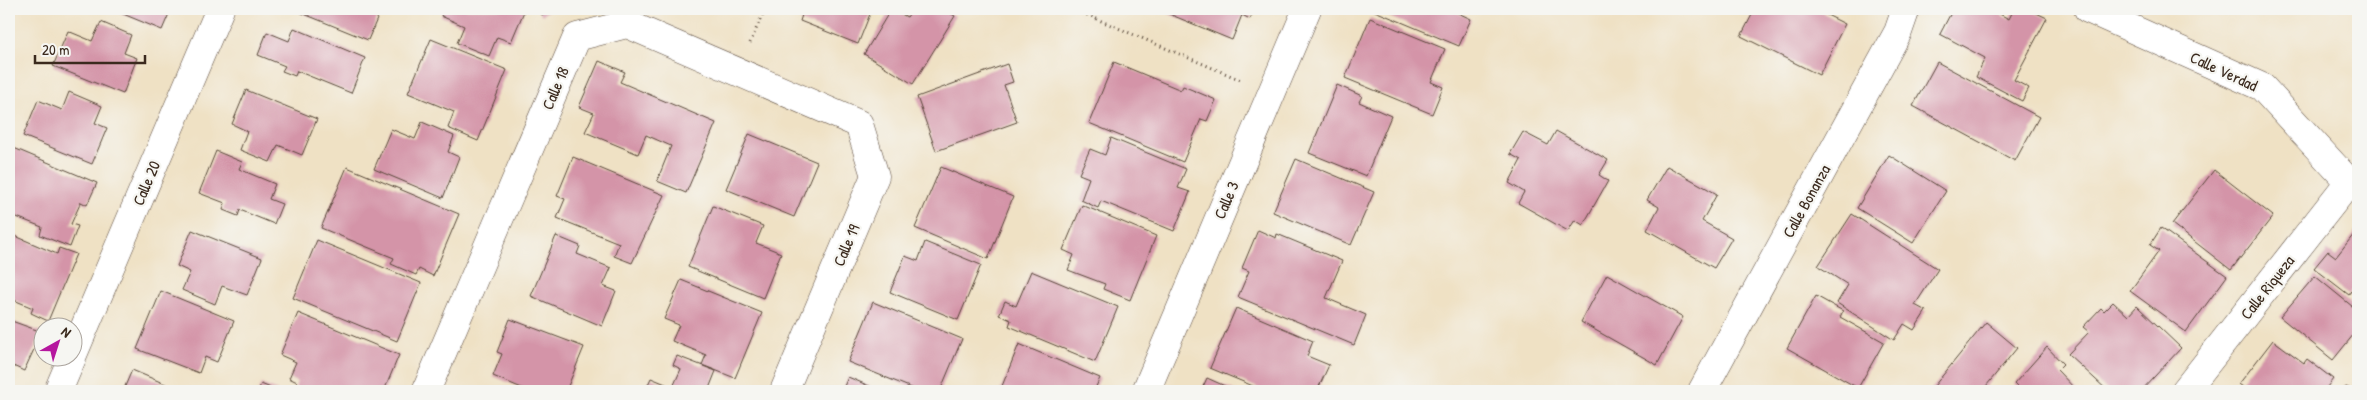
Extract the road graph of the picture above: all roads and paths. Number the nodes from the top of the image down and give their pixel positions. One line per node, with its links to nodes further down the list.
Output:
1 (220, 9): 9 (street, Calle 20)
2 (1073, 9): 6 (path)
3 (1306, 9): 6 (street, Calle 3)
4 (1906, 9): 15 (street, Calle Bonanza)
5 (2088, 9): 8 (street, Calle Verdad)
6 (1272, 92): 14 (street, Calle 3)
7 (831, 112): 12 (street, Calle 18); 13 (street, Calle 19)
8 (2354, 184): 16 (street, Calle Riqueza)
9 (82, 333)
10 (67, 368): 11 (street, Calle 20)
11 (58, 391)
12 (426, 391)
13 (784, 391)
14 (1146, 391)
15 (1702, 391)
16 (2185, 391)

